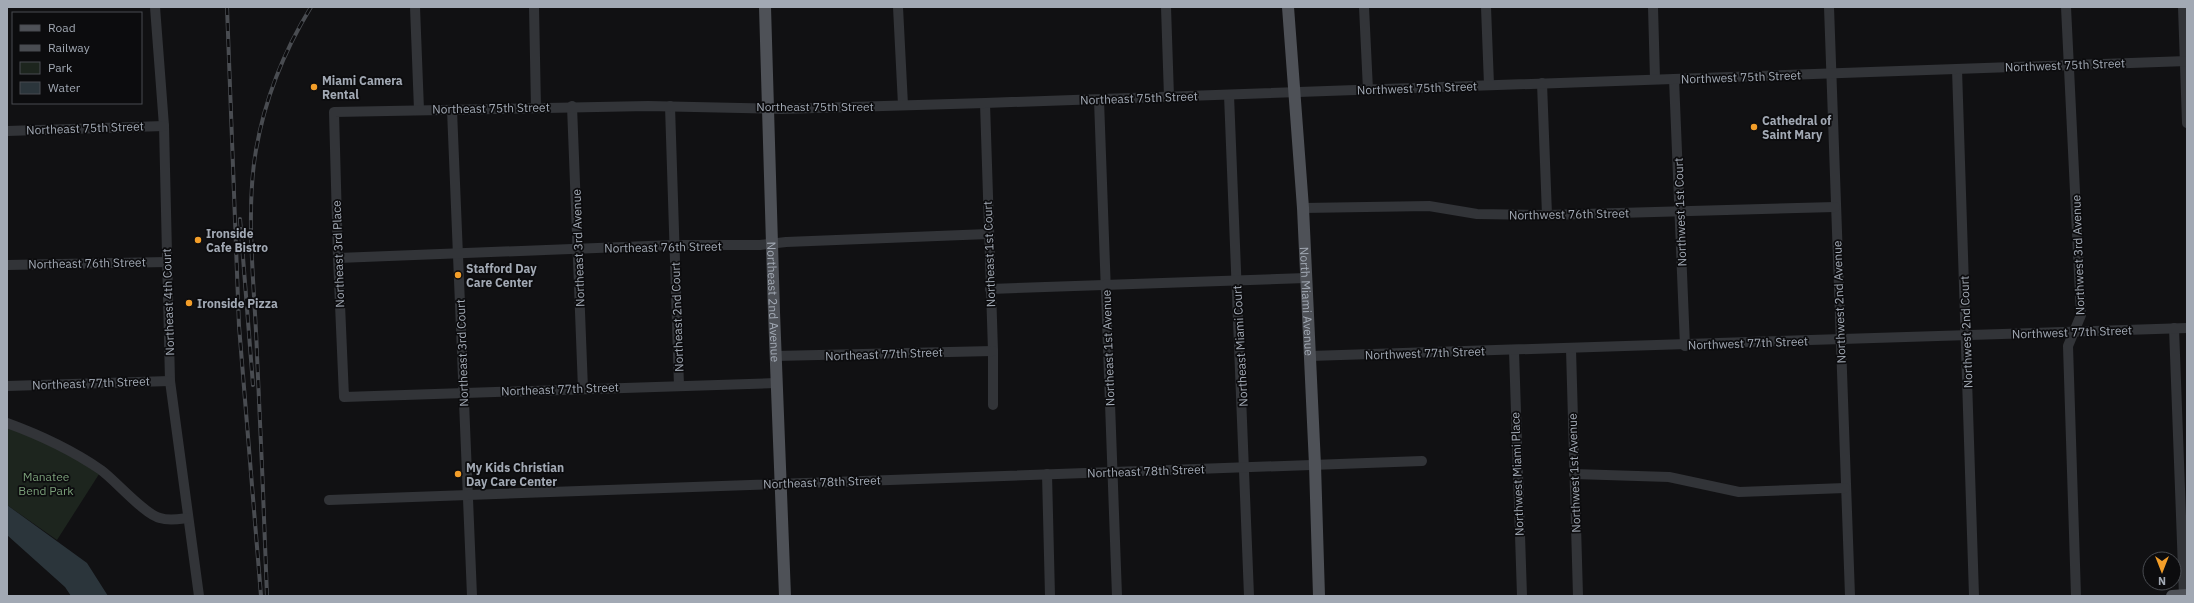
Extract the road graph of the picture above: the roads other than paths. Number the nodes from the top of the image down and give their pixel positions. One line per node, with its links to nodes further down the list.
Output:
1 (155, 7): 37 (street, Northeast 4th Court)
2 (415, 7): 33 (street)
3 (534, 7): 31 (street)
4 (765, 7): 32 (main road, Northeast 2nd Avenue)
5 (898, 7): 28 (street)
6 (1166, 7): 25 (street)
7 (1288, 7): 23 (main road, North Miami Avenue)
8 (1364, 7): 22 (street)
9 (1486, 7): 21 (street)
10 (1653, 7): 18 (street)
11 (1829, 7): 17 (street, Northwest 2nd Avenue)
12 (2066, 7): 15 (street, Northwest 3rd Avenue)
13 (2183, 7): 14 (street)
14 (2186, 61): 15 (street, Northwest 75th Street); 36 (street)
15 (2070, 64): 16 (street, Northwest 75th Street); 57 (street, Northwest 3rd Avenue)
16 (1957, 69): 17 (street, Northwest 75th Street); 58 (street, Northwest 2nd Court)
17 (1831, 74): 19 (street, Northwest 75th Street); 39 (street, Northwest 2nd Avenue)
18 (1655, 79): 19 (street, Northwest 75th Street); 20 (street, Northwest 75th Street)
19 (1674, 79): 41 (street, Northwest 1st Court)
20 (1542, 83): 21 (street, Northwest 75th Street); 42 (street)
21 (1489, 85): 22 (street, Northwest 75th Street)
22 (1368, 90): 23 (street, Northwest 75th Street)
23 (1295, 94): 24 (street, Northeast 75th Street); 40 (main road, North Miami Avenue)
24 (1229, 95): 25 (street, Northeast 75th Street); 52 (street, Northeast Miami Court)
25 (1169, 97): 26 (street, Northeast 75th Street)
26 (1099, 100): 27 (street, Northeast 75th Street); 53 (street, Northeast 1st Avenue)
27 (985, 103): 28 (street, Northeast 75th Street); 43 (street, Northeast 1st Court)
28 (903, 105): 32 (street, Northeast 75th Street)
29 (572, 106): 30 (street, Northeast 75th Street); 31 (street, Northeast 75th Street); 46 (street, Northeast 3rd Avenue)
30 (670, 106): 32 (street, Northeast 75th Street); 45 (street, Northeast 2nd Court)
31 (536, 108): 34 (street, Northeast 75th Street)
32 (769, 108): 44 (main road, Northeast 2nd Avenue)
33 (419, 110): 34 (street, Northeast 75th Street); 35 (street, Northeast 75th Street)
34 (452, 110): 47 (street, Northeast 3rd Court)
35 (334, 112): 48 (street, Northeast 3rd Place)
36 (2187, 123)
37 (164, 126): 38 (street, Northeast 75th Street); 49 (street, Northeast 4th Court)
38 (7, 131)
39 (1835, 207): 41 (street, Northwest 76th Street); 59 (street, Northwest 2nd Avenue)
40 (1303, 208): 42 (street, Northwest 76th Street); 51 (main road, North Miami Avenue)
41 (1680, 212): 42 (street, Northwest 76th Street); 60 (street, Northwest 1st Court)
42 (1547, 215)
43 (988, 234): 44 (street, Northeast 76th Street); 54 (street, Northeast 1st Court)
44 (772, 244): 45 (street, Northeast 76th Street); 64 (main road, Northeast 2nd Avenue)
45 (674, 246): 46 (street, Northeast 76th Street); 68 (street, Northeast 2nd Court)
46 (578, 249): 47 (street, Northeast 76th Street); 70 (street, Northeast 3rd Avenue)
47 (458, 253): 48 (street, Northeast 76th Street); 71 (street, Northeast 3rd Court)
48 (338, 258): 72 (street, Northeast 3rd Place)
49 (167, 262): 50 (street, Northeast 76th Street); 66 (street, Northeast 4th Court)
50 (7, 265)
51 (1306, 278): 52 (street); 65 (main road, North Miami Avenue)
52 (1237, 279): 53 (street); 77 (street, Northeast Miami Court)
53 (1106, 286): 54 (street); 79 (street, Northeast 1st Avenue)
54 (990, 289): 62 (street, Northeast 1st Court)
55 (2174, 328): 56 (street, Northwest 77th Street); 57 (street, Northwest 77th Street); 78 (street)
56 (2187, 328)
57 (2074, 333): 58 (street, Northwest 77th Street); 99 (street, Northwest 3rd Avenue)
58 (1966, 335): 59 (street, Northwest 77th Street); 98 (street, Northwest 2nd Court)
59 (1840, 339): 60 (street, Northwest 77th Street); 83 (street, Northwest 2nd Avenue)
60 (1685, 346): 61 (street, Northwest 77th Street)
61 (1571, 349): 63 (street, Northwest 77th Street); 81 (street, Northwest 1st Avenue)
62 (993, 351): 64 (street, Northeast 77th Street); 73 (street, Northeast 1st Court)
63 (1514, 351): 65 (street, Northwest 77th Street); 95 (street, Northwest Miami Place)
64 (775, 356): 67 (main road, Northeast 2nd Avenue)
65 (1310, 356): 76 (main road, North Miami Avenue)
66 (170, 381): 69 (street, Northeast 77th Street); 86 (street, Northeast 4th Court)
67 (776, 383): 68 (street, Northeast 77th Street); 82 (main road, Northeast 2nd Avenue)
68 (679, 386): 70 (street, Northeast 77th Street)
69 (9, 388)
70 (583, 389): 71 (street, Northeast 77th Street)
71 (464, 393): 72 (street, Northeast 77th Street); 84 (street, Northeast 3rd Court)
72 (344, 397)
73 (993, 405)
74 (8, 422): 86 (street)
75 (1422, 461): 76 (street, Northeast 78th Street)
76 (1315, 465): 77 (street, Northeast 78th Street); 94 (main road, North Miami Avenue)
77 (1245, 468): 79 (street, Northeast 78th Street); 93 (street, Northeast Miami Court)
78 (2183, 468): 101 (street)
79 (1112, 472): 80 (street, Northeast 78th Street); 92 (street, Northeast 1st Avenue)
80 (1047, 474): 82 (street, Northeast 78th Street); 91 (street)
81 (1574, 474): 83 (street); 96 (street, Northwest 1st Avenue)
82 (780, 483): 84 (street, Northeast 78th Street); 90 (main road, Northeast 2nd Avenue)
83 (1845, 488): 97 (street, Northwest 2nd Avenue)
84 (468, 495): 85 (street, Northeast 78th Street); 89 (street, Northeast 3rd Court)
85 (329, 500)
86 (188, 518): 88 (street, Northeast 4th Court)
87 (2187, 595): 101 (main road)
88 (199, 596)
89 (472, 596)
90 (785, 596)
91 (1050, 596)
92 (1117, 596)
93 (1249, 596)
94 (1319, 596)
95 (1522, 596)
96 (1578, 596)
97 (1850, 596)
98 (1974, 596)
99 (2076, 596)
100 (2173, 596): 101 (main road)
101 (2184, 596)

